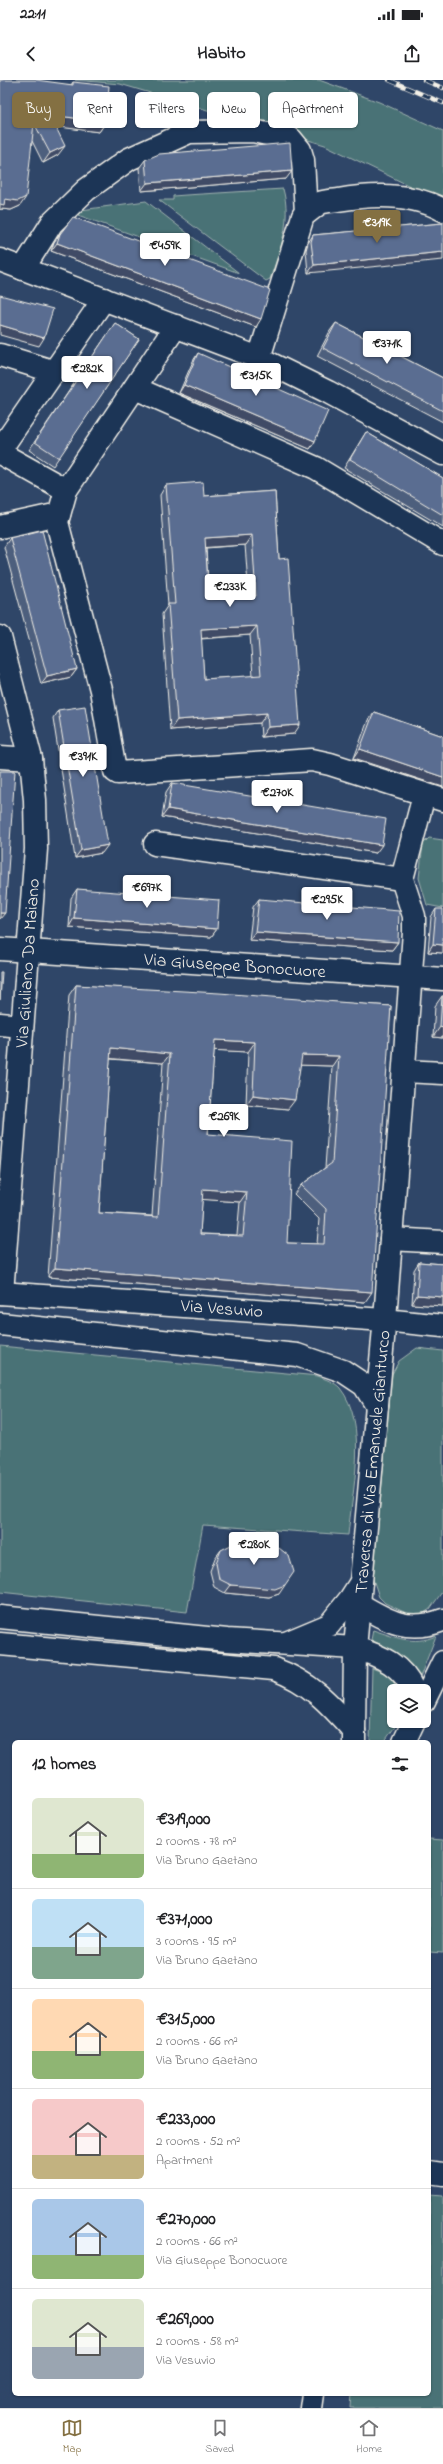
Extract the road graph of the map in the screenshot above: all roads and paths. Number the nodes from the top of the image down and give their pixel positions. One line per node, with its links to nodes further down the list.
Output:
1 (443, 210): 2 (street)
2 (306, 213): 4 (street); 8 (street)
3 (0, 260): 4 (street)
4 (22, 269): 5 (street)
5 (104, 299): 6 (street); 9 (street)
6 (176, 326): 8 (street); 10 (street)
7 (0, 355): 9 (street)
8 (259, 358): 12 (street)
9 (52, 371): 11 (street)
10 (134, 388): 13 (street); 16 (street)
11 (0, 452): 13 (street)
12 (443, 454)
13 (66, 490): 14 (street)
14 (59, 514): 15 (street); 20 (street)
15 (0, 527)
16 (443, 544)
17 (0, 637): 19 (street, Via Giuliano Da Maiano)
18 (0, 757): 19 (street)
19 (31, 759): 24 (street, Via Giuliano Da Maiano)
20 (434, 797): 22 (street)
21 (155, 844): 22 (street)
22 (402, 880): 25 (street, Traversa di Via Emanuele Gianturco)
23 (0, 949): 24 (street, Via Giuseppe Bonocuore)
24 (28, 951): 25 (street, Via Giuseppe Bonocuore); 28 (street, Via Giuliano Da Maiano)
25 (412, 977): 26 (street, Via Giuseppe Bonocuore); 29 (street, Traversa di Via Emanuele Gianturco)
26 (443, 979)
27 (0, 1024): 28 (street)
28 (22, 1026): 31 (street, Via Giuliano Da Maiano)
29 (404, 1071): 30 (street); 33 (street, Traversa di Via Emanuele Gianturco)
30 (443, 1073)
31 (8, 1113): 32 (street, Via Giuliano Da Maiano)
32 (4, 1201): 35 (street, Via Giuliano Da Maiano)
33 (391, 1239): 34 (street); 36 (street, Traversa di Via Emanuele Gianturco)
34 (443, 1242)
35 (1, 1293): 36 (street, Via Vesuvio)
36 (384, 1320): 38 (street, Via Vesuvio); 39 (street, Traversa di Via Emanuele Gianturco)
37 (0, 1324): 39 (street, Via Vesuvio)
38 (443, 1326)
39 (377, 1406): 40 (street, Traversa di Via Emanuele Gianturco)
40 (361, 1581): 41 (street, Traversa di Via Emanuele Gianturco); 44 (street)
41 (359, 1604): 43 (street, Traversa di Via Emanuele Gianturco); 46 (street, Traversa di Via Emanuele Gianturco)
42 (0, 1617): 44 (street)
43 (443, 1620)
44 (286, 1643): 46 (street)
45 (0, 1644): 51 (street)
46 (355, 1648): 48 (street); 51 (street, Traversa di Via Emanuele Gianturco)
47 (443, 1662): 49 (street)
48 (410, 1684)
49 (431, 1687)
50 (411, 1728): 52 (street)
51 (354, 1736)
52 (405, 1740)
53 (431, 2172): 54 (street)
54 (443, 2174)
55 (313, 2396): 56 (street)
56 (312, 2408)

